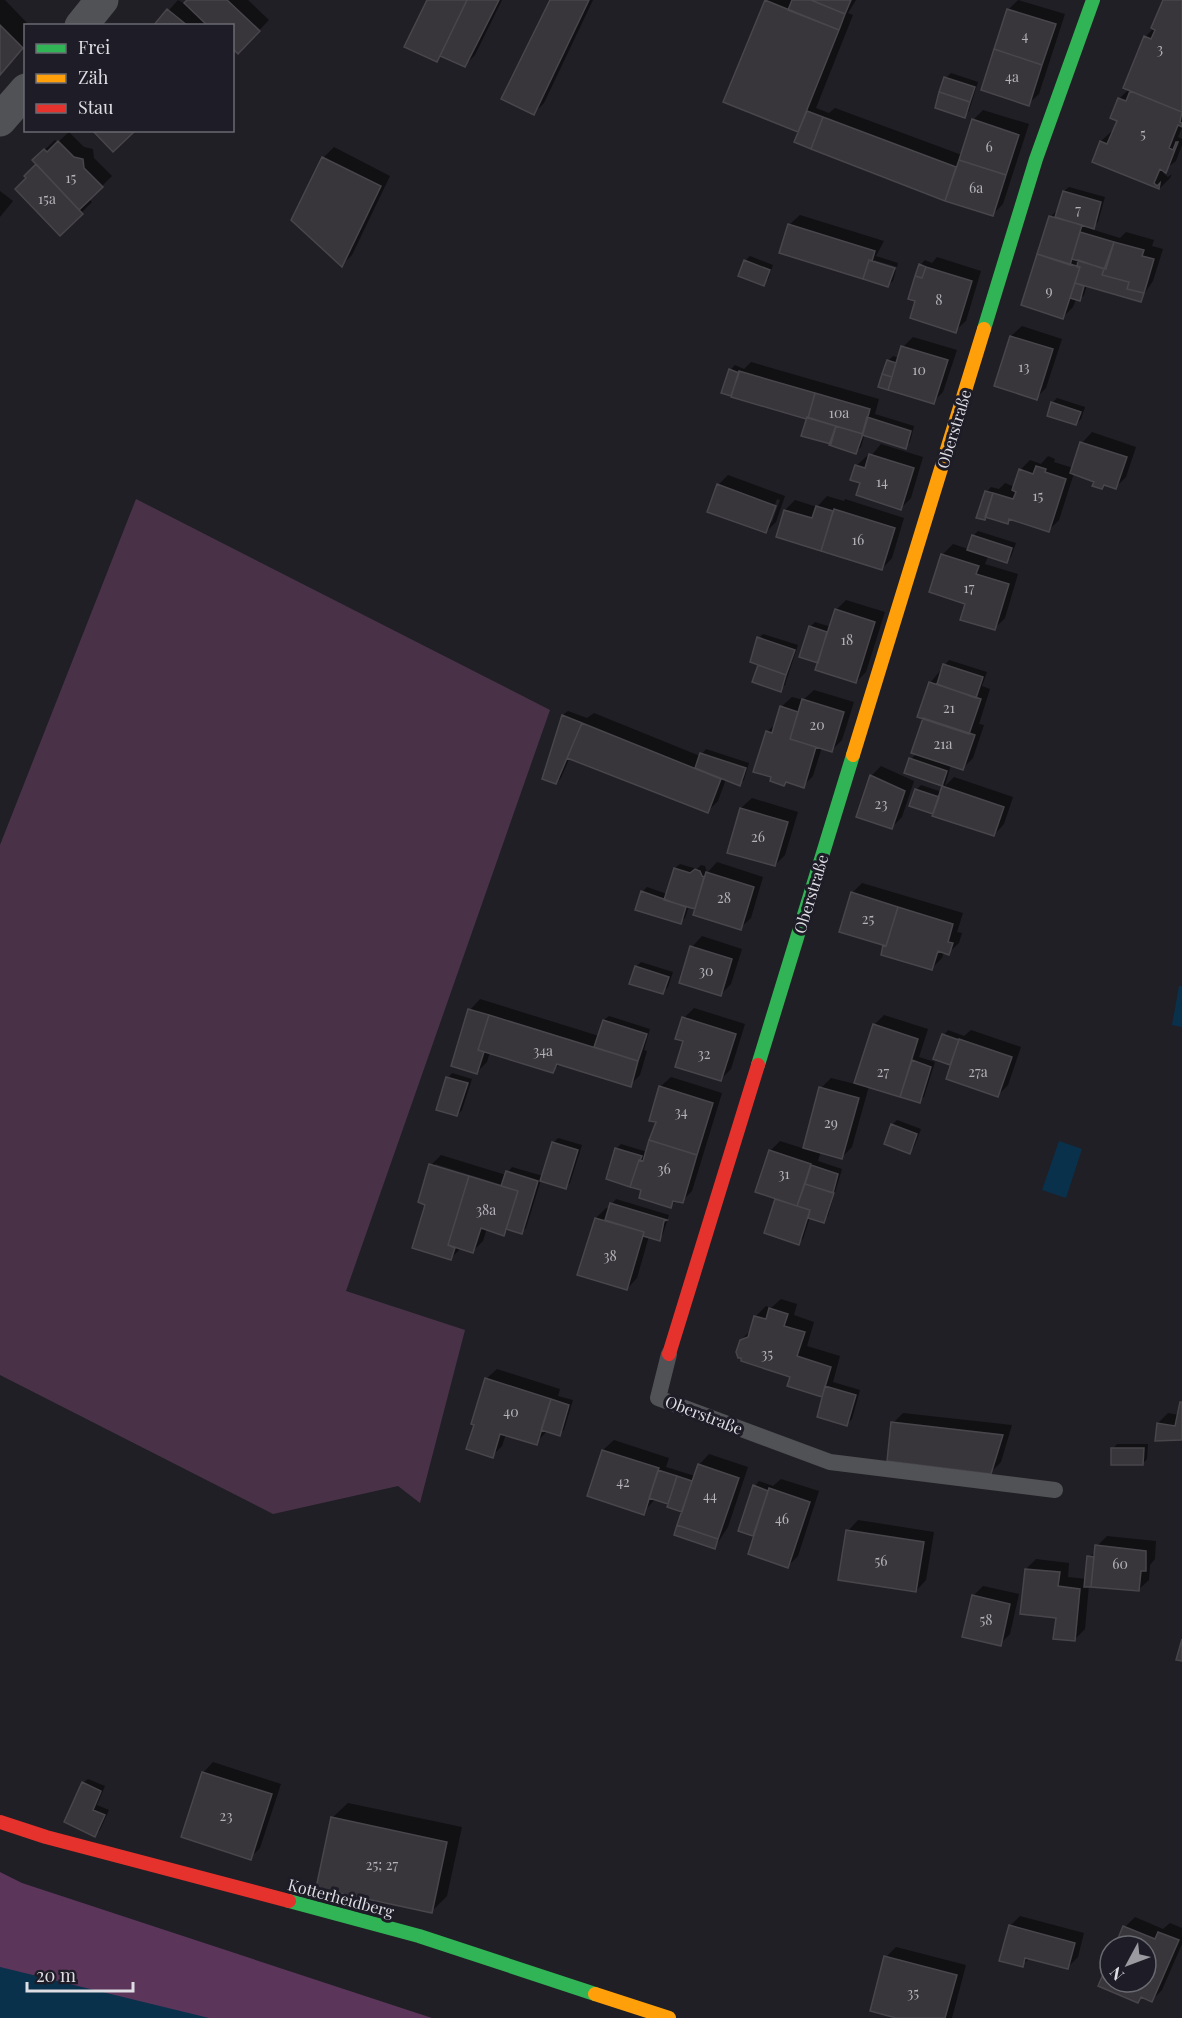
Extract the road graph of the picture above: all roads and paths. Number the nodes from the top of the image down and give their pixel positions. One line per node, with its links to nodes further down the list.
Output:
1 (102, 0): 3 (street)
2 (1093, 0): 6 (street, Oberstraße)
3 (83, 24)
4 (24, 92): 5 (street)
5 (0, 120)
6 (669, 1354): 7 (lane, Oberstraße)
7 (1055, 1490)
8 (0, 1822): 9 (street, Kotterheidberg)
9 (669, 2018)

